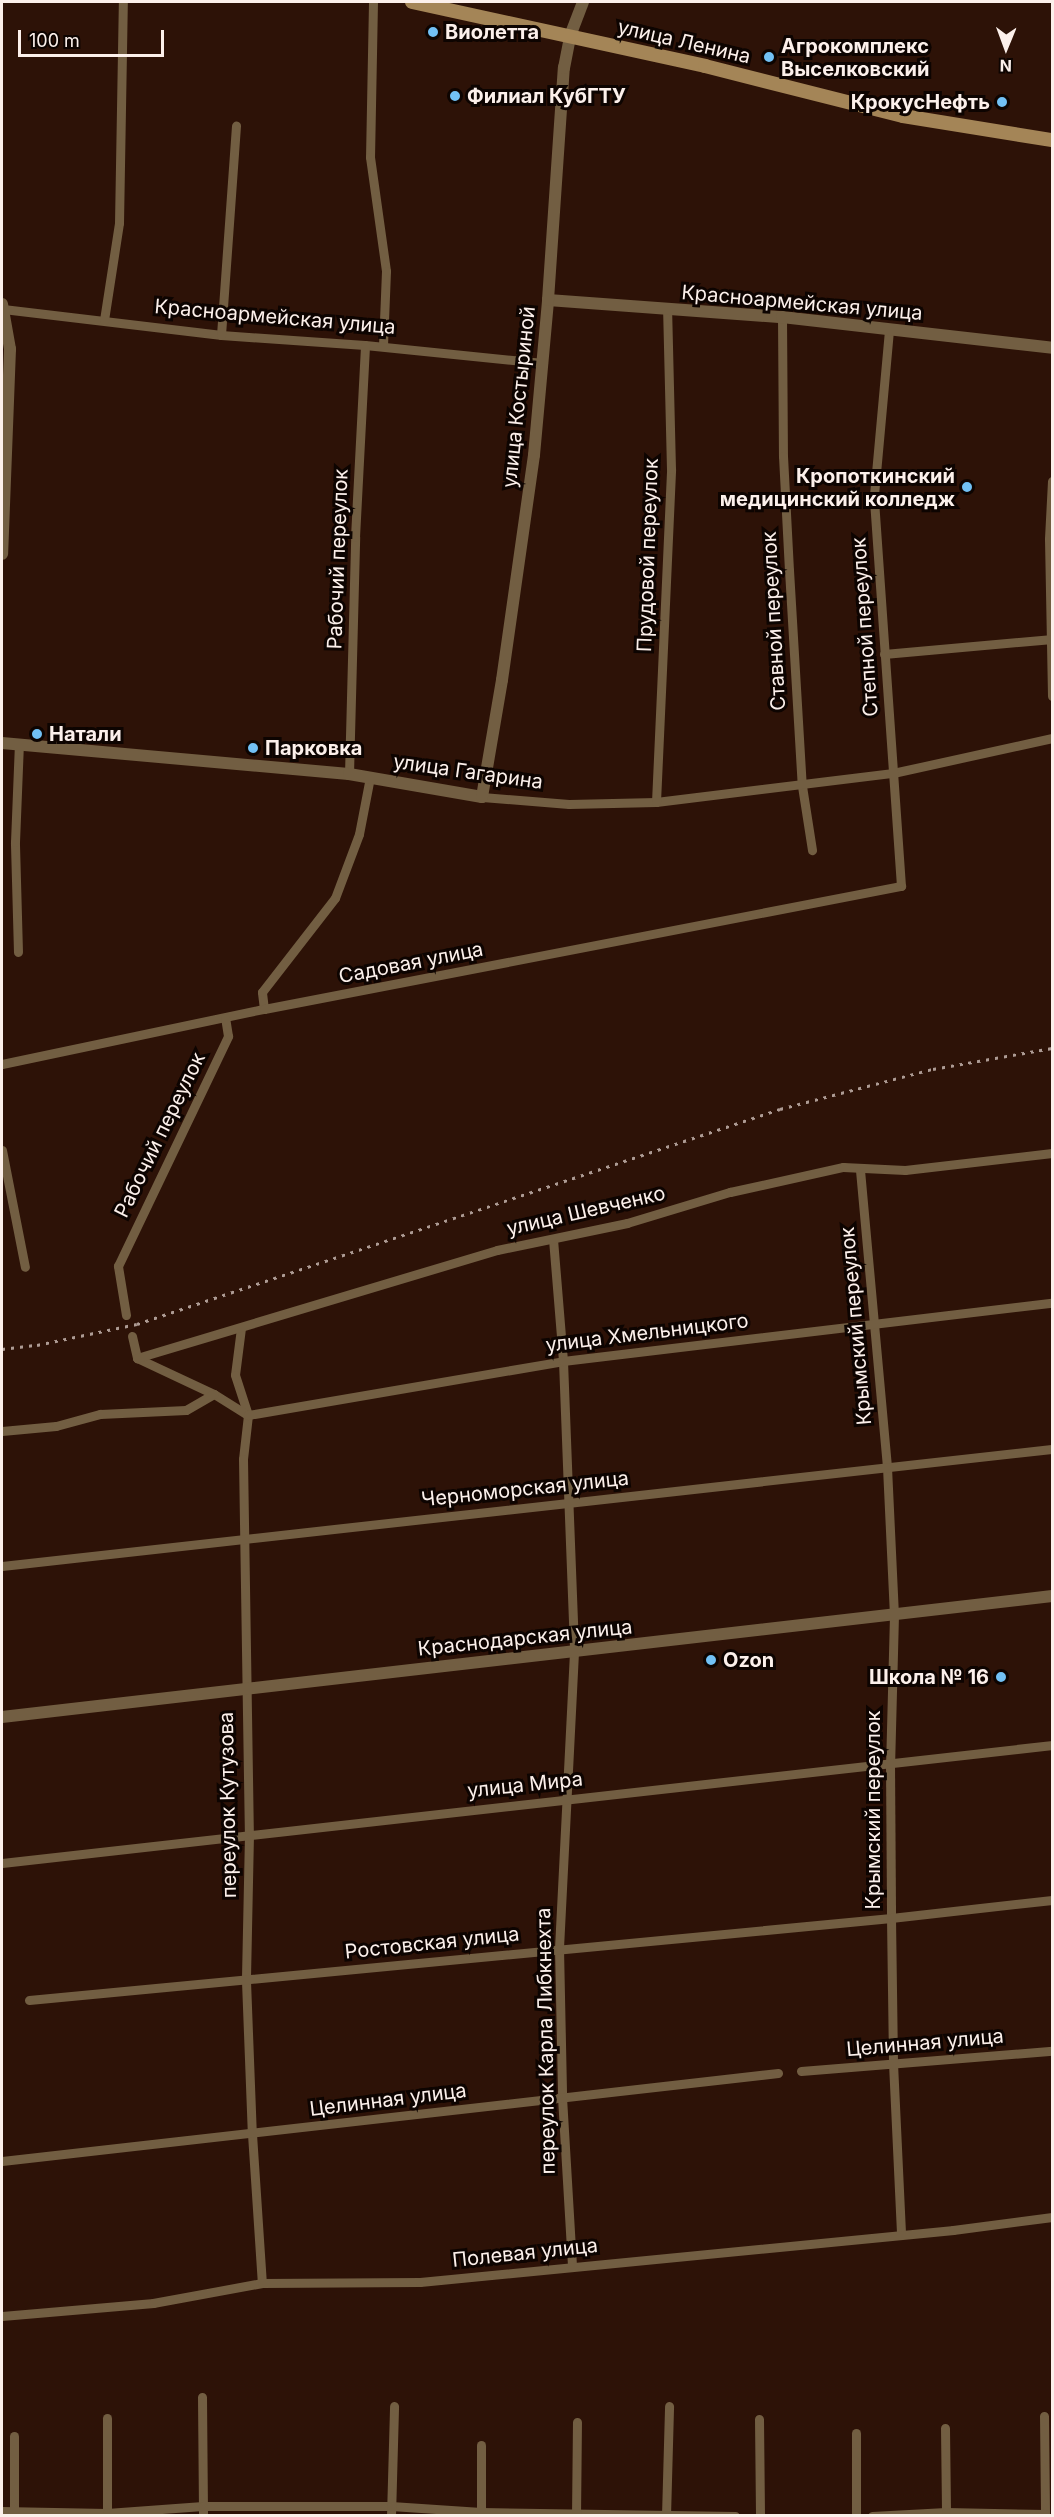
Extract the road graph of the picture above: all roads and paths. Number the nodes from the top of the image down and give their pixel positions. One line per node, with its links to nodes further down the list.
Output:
1 (123, 2): 12 (street)
2 (373, 2): 16 (street)
3 (412, 2): 5 (main road, улица Ленина)
4 (583, 2): 5 (street, улица Костыриной)
5 (570, 36): 7 (main road, улица Ленина); 8 (street, улица Костыриной)
6 (236, 126): 14 (street)
7 (1053, 140)
8 (548, 300): 10 (street, Красноармейская улица); 18 (street, улица Костыриной)
9 (2, 306): 12 (street, Красноармейская улица); 20 (street)
10 (667, 310): 11 (street, Красноармейская улица); 32 (street, Прудовой переулок)
11 (782, 317): 13 (street, Красноармейская улица); 30 (street, Ставной переулок)
12 (104, 320): 14 (street, Красноармейская улица)
13 (889, 329): 17 (street, Красноармейская улица); 22 (street, Степной переулок)
14 (221, 335): 15 (street, Красноармейская улица)
15 (365, 345): 16 (street, Красноармейская улица); 28 (street, Рабочий переулок)
16 (383, 346): 18 (street, Красноармейская улица)
17 (1053, 348)
18 (543, 363): 31 (street, улица Костыриной)
19 (1053, 481): 21 (street)
20 (2, 554)
21 (1051, 639): 22 (street); 23 (street)
22 (884, 654): 27 (street, Степной переулок)
23 (1053, 696)
24 (1053, 738): 27 (street, улица Гагарина)
25 (2, 743): 26 (street, улица Гагарина)
26 (19, 743): 28 (street, улица Гагарина); 35 (street)
27 (893, 773): 30 (street, улица Гагарина); 34 (street, Степной переулок)
28 (350, 774): 29 (street, улица Гагарина)
29 (370, 777): 31 (street, улица Гагарина); 36 (street)
30 (802, 786): 32 (street, улица Гагарина); 33 (street, Ставной переулок)
31 (482, 797): 32 (street, улица Гагарина)
32 (656, 802)
33 (812, 850)
34 (827, 902): 36 (street, Садовая улица)
35 (18, 952)
36 (264, 1009): 37 (street, Садовая улица)
37 (225, 1018): 38 (street, Садовая улица); 45 (street, Рабочий переулок)
38 (2, 1064)
39 (2, 1150): 43 (street)
40 (1053, 1153): 41 (street, улица Шевченко)
41 (860, 1170): 42 (street, улица Шевченко); 46 (street, Крымский переулок)
42 (553, 1239): 47 (street, улица Шевченко); 50 (street, переулок Карла Либкнехта)
43 (25, 1267)
44 (1053, 1303): 46 (street, улица Хмельницкого)
45 (126, 1315)
46 (873, 1323): 50 (street, улица Хмельницкого); 55 (street, Крымский переулок)
47 (241, 1328): 49 (street, улица Шевченко); 52 (street, переулок Кутузова)
48 (132, 1336): 49 (street)
49 (137, 1358): 51 (street)
50 (563, 1361): 52 (street, улица Хмельницкого); 56 (street, переулок Карла Либкнехта)
51 (214, 1394): 52 (street); 53 (street)
52 (248, 1415): 57 (street, переулок Кутузова)
53 (2, 1431)
54 (1053, 1449): 55 (street, Черноморская улица)
55 (887, 1467): 56 (street, Черноморская улица); 60 (street, Крымский переулок)
56 (570, 1502): 57 (street, Черноморская улица); 61 (street, переулок Карла Либкнехта)
57 (244, 1538): 58 (street, Черноморская улица); 62 (street, переулок Кутузова)
58 (2, 1566)
59 (1053, 1596): 60 (street, Краснодарская улица)
60 (894, 1615): 61 (street, Краснодарская улица); 65 (street, Крымский переулок)
61 (574, 1652): 62 (street, Краснодарская улица); 66 (street, переулок Карла Либкнехта)
62 (244, 1689): 63 (street, Краснодарская улица); 67 (street, переулок Кутузова)
63 (2, 1718)
64 (1053, 1745): 65 (street, улица Мира)
65 (890, 1764): 66 (street, улица Мира); 70 (street, Крымский переулок)
66 (568, 1798): 67 (street, улица Мира); 71 (street, переулок Карла Либкнехта)
67 (249, 1834): 68 (street, улица Мира); 72 (street, переулок Кутузова)
68 (2, 1863)
69 (1053, 1900): 70 (street, Ростовская улица)
70 (891, 1918): 71 (street, Ростовская улица); 75 (street, Крымский переулок)
71 (559, 1948): 72 (street, Ростовская улица); 78 (street, переулок Карла Либкнехта)
72 (246, 1981): 73 (street, Ростовская улица); 79 (street, переулок Кутузова)
73 (29, 2000)
74 (1053, 2051): 75 (street, Целинная улица)
75 (893, 2063): 76 (street, Целинная улица); 82 (street, Крымский переулок)
76 (801, 2072)
77 (778, 2073): 78 (street, Целинная улица)
78 (562, 2097): 79 (street, Целинная улица); 83 (street, переулок Карла Либкнехта)
79 (252, 2134): 80 (street, Целинная улица); 84 (street, переулок Кутузова)
80 (2, 2161)
81 (1053, 2217): 82 (street, Полевая улица)
82 (901, 2235): 83 (street, Полевая улица)
83 (572, 2266): 84 (street, Полевая улица)
84 (262, 2283): 85 (street, Полевая улица)
85 (2, 2316)
86 (202, 2397): 98 (street)
87 (394, 2406): 99 (street)
88 (669, 2406): 105 (street)
89 (1044, 2416): 106 (street)
90 (107, 2418): 101 (street)
91 (759, 2419): 108 (street)
92 (578, 2422): 104 (street)
93 (945, 2428): 103 (street)
94 (856, 2433): 109 (street)
95 (14, 2436): 100 (street)
96 (481, 2445): 102 (street)
97 (2, 2511): 100 (street)
98 (203, 2511): 99 (street); 101 (street)
99 (391, 2511): 102 (street)
100 (14, 2513): 101 (street)
101 (107, 2514)
102 (481, 2514): 104 (street)
103 (946, 2514): 106 (street); 110 (street)
104 (576, 2515): 105 (street)
105 (666, 2515): 107 (street)
106 (1045, 2515)
107 (735, 2516)
108 (760, 2516)
109 (856, 2516)
110 (872, 2516)

